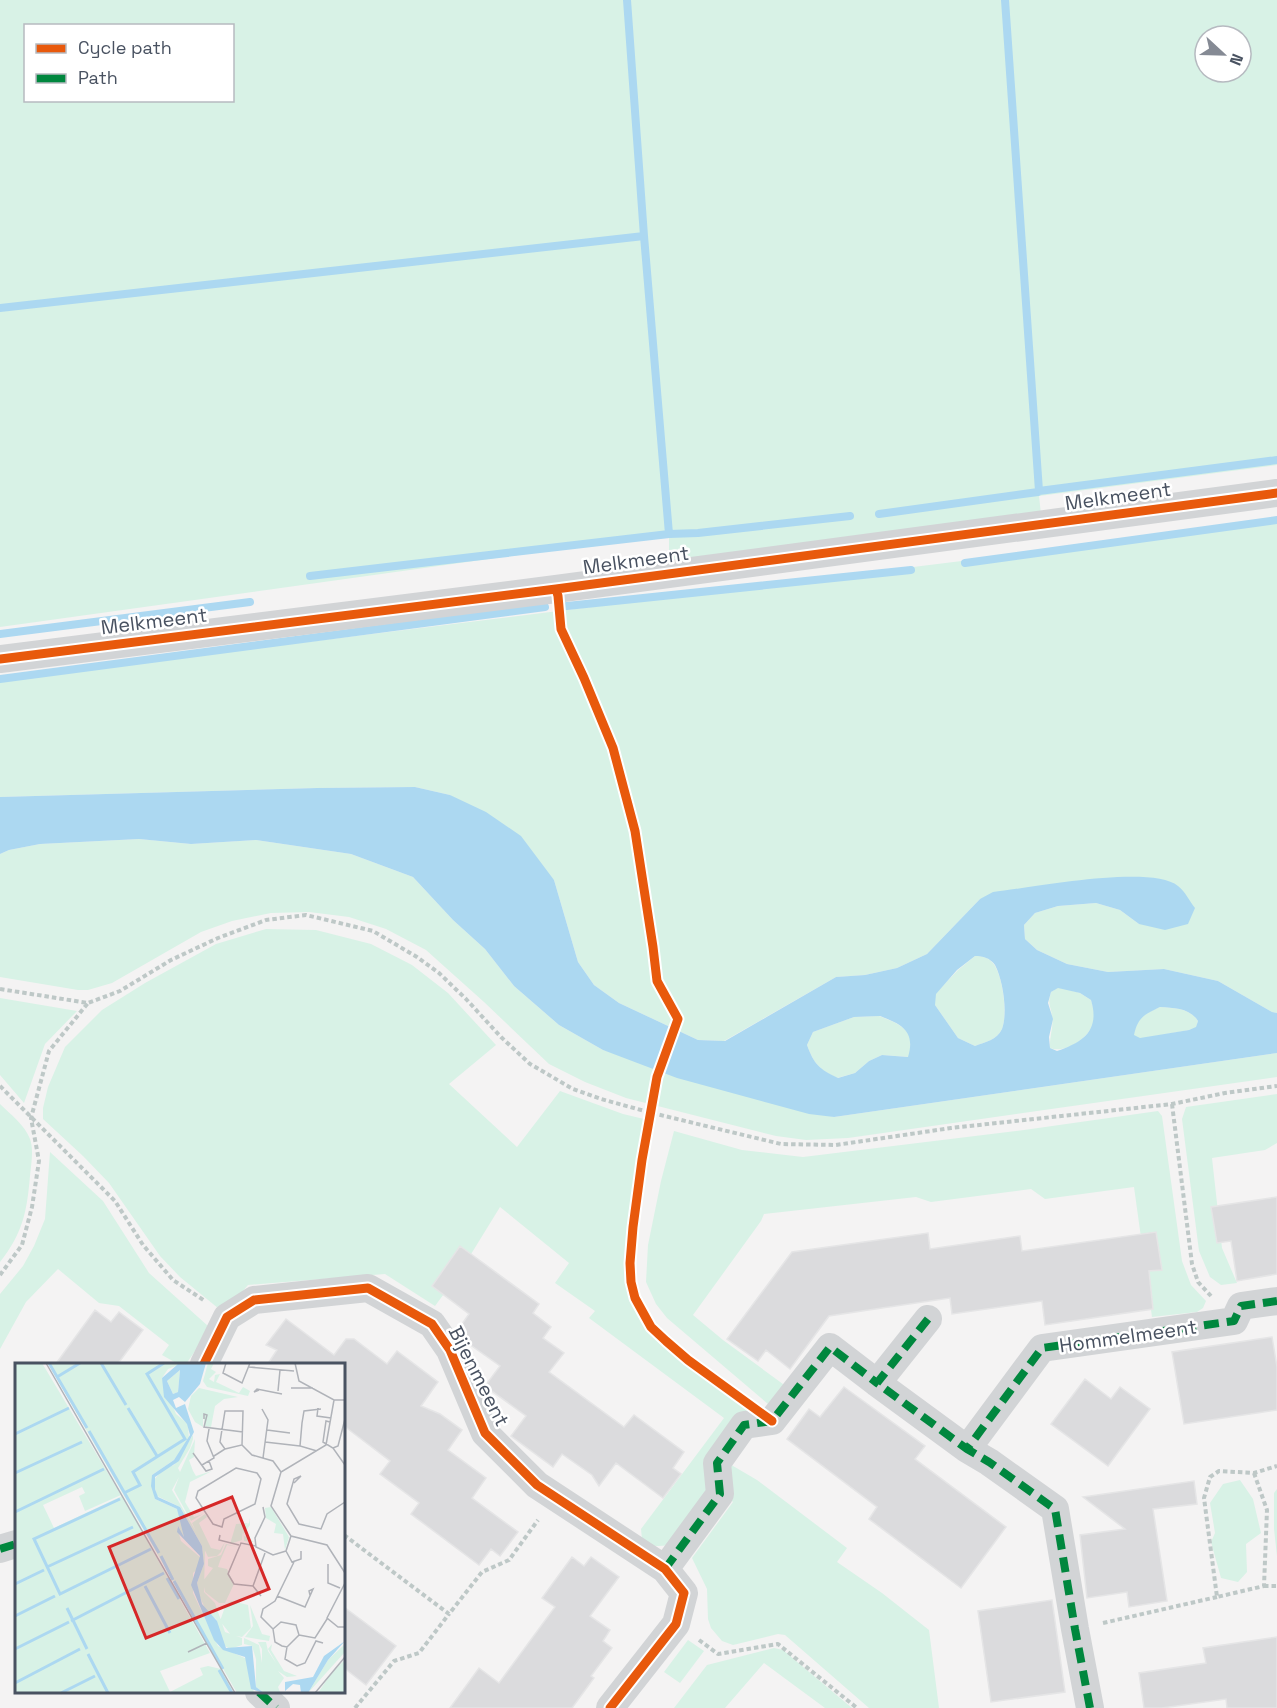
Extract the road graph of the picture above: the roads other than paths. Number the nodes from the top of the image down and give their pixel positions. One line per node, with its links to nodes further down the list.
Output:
1 (1277, 493): 2 (street, Melkmeent)
2 (0, 659)
3 (1277, 1301): 7 (street, Hommelmeent)
4 (928, 1319): 6 (street)
5 (205, 1363): 10 (street, Bijenmeent)
6 (877, 1383): 7 (street); 10 (street)
7 (967, 1449): 14 (street)
8 (15, 1545): 9 (street)
9 (0, 1549)
10 (665, 1569): 13 (street, Bijenmeent)
11 (260, 1693): 12 (street)
12 (276, 1708)
13 (610, 1708)
14 (1090, 1708)

